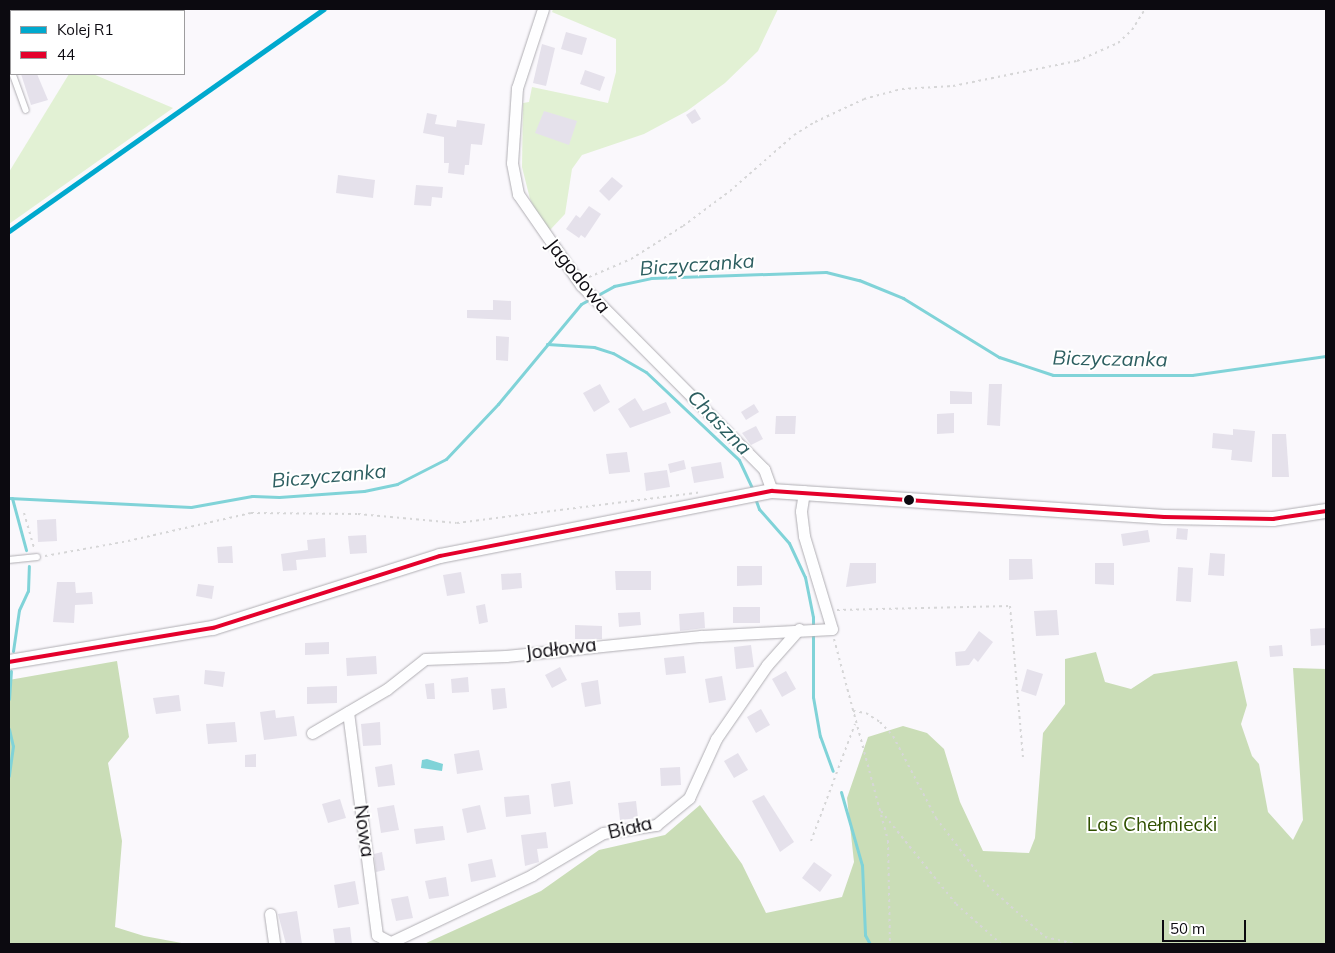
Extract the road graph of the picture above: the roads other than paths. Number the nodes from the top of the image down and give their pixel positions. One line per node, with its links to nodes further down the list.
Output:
1 (543, 9): 5 (street, Jagodowa)
2 (13, 75): 3 (lane)
3 (26, 110)
4 (804, 491): 5 (street); 6 (street); 9 (street, Jodłowa)
5 (767, 492): 10 (street)
6 (1326, 511)
7 (37, 557): 8 (lane)
8 (9, 560)
9 (809, 629): 11 (street, Jodłowa); 14 (street, Biała)
10 (9, 662)
11 (348, 712): 12 (street, Jodłowa); 14 (street, Nowa)
12 (312, 733)
13 (270, 914): 15 (street)
14 (388, 943)
15 (274, 944)

